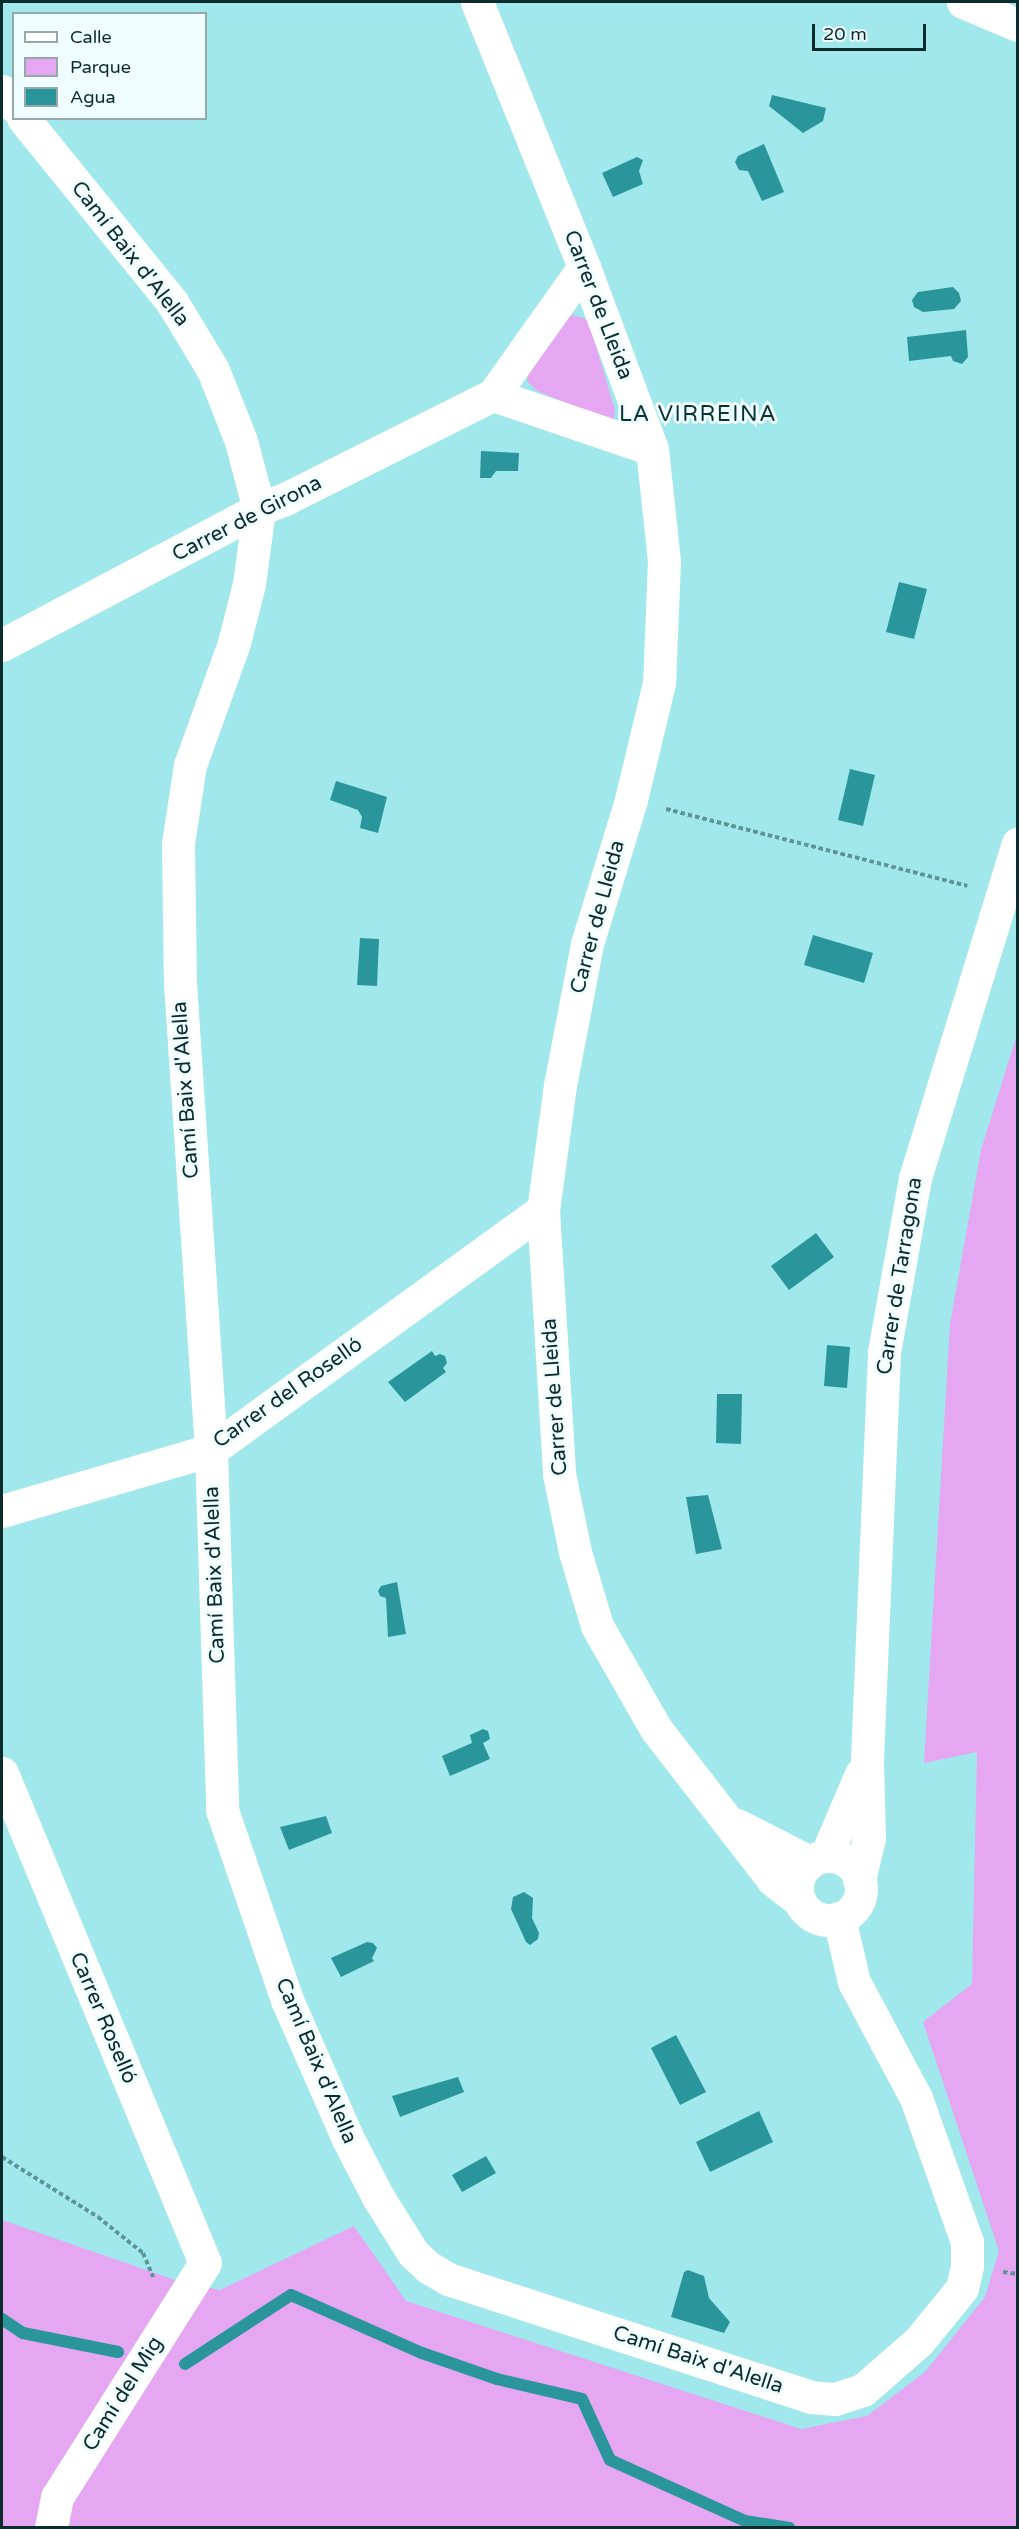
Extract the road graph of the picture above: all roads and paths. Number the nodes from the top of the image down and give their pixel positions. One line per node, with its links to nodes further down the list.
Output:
1 (477, 2): 7 (street, Carrer de Lleida)
2 (963, 2): 3 (street)
3 (1017, 25)
4 (2, 92): 5 (street)
5 (12, 104)
6 (25, 120): 10 (street, Camí Baix d'Alella)
7 (584, 267): 8 (street, Carrer de Girona); 9 (street, Carrer de Lleida)
8 (493, 395): 9 (street); 10 (street, Carrer de Girona)
9 (652, 449): 12 (street, Carrer de Lleida)
10 (259, 509): 11 (street, Carrer de Girona); 16 (street, Camí Baix d'Alella)
11 (2, 645)
12 (631, 800): 14 (path); 15 (street, Carrer de Lleida)
13 (1017, 844): 14 (street, Carrer de Tarragona)
14 (1002, 895): 18 (street, Carrer de Tarragona)
15 (543, 1210): 16 (street, Carrer del Roselló); 20 (street, Carrer de Lleida)
16 (211, 1450): 17 (street, Carrer del Roselló); 24 (street, Camí Baix d'Alella)
17 (2, 1511)
18 (867, 1759): 21 (street, Carrer de Tarragona); 22 (street, Carrer de Tarragona)
19 (2, 1773): 26 (street, Carrer Roselló)
20 (730, 1821): 21 (street, Carrer de Lleida); 23 (street, Carrer de Lleida)
21 (818, 1859): 22 (street); 23 (street)
22 (860, 1880): 24 (street)
23 (800, 1900): 24 (street)
24 (839, 1918)
25 (2, 2157): 27 (path)
26 (205, 2263): 27 (street, Camí del Mig)
27 (171, 2319): 28 (street, Camí del Mig)
28 (51, 2528)

